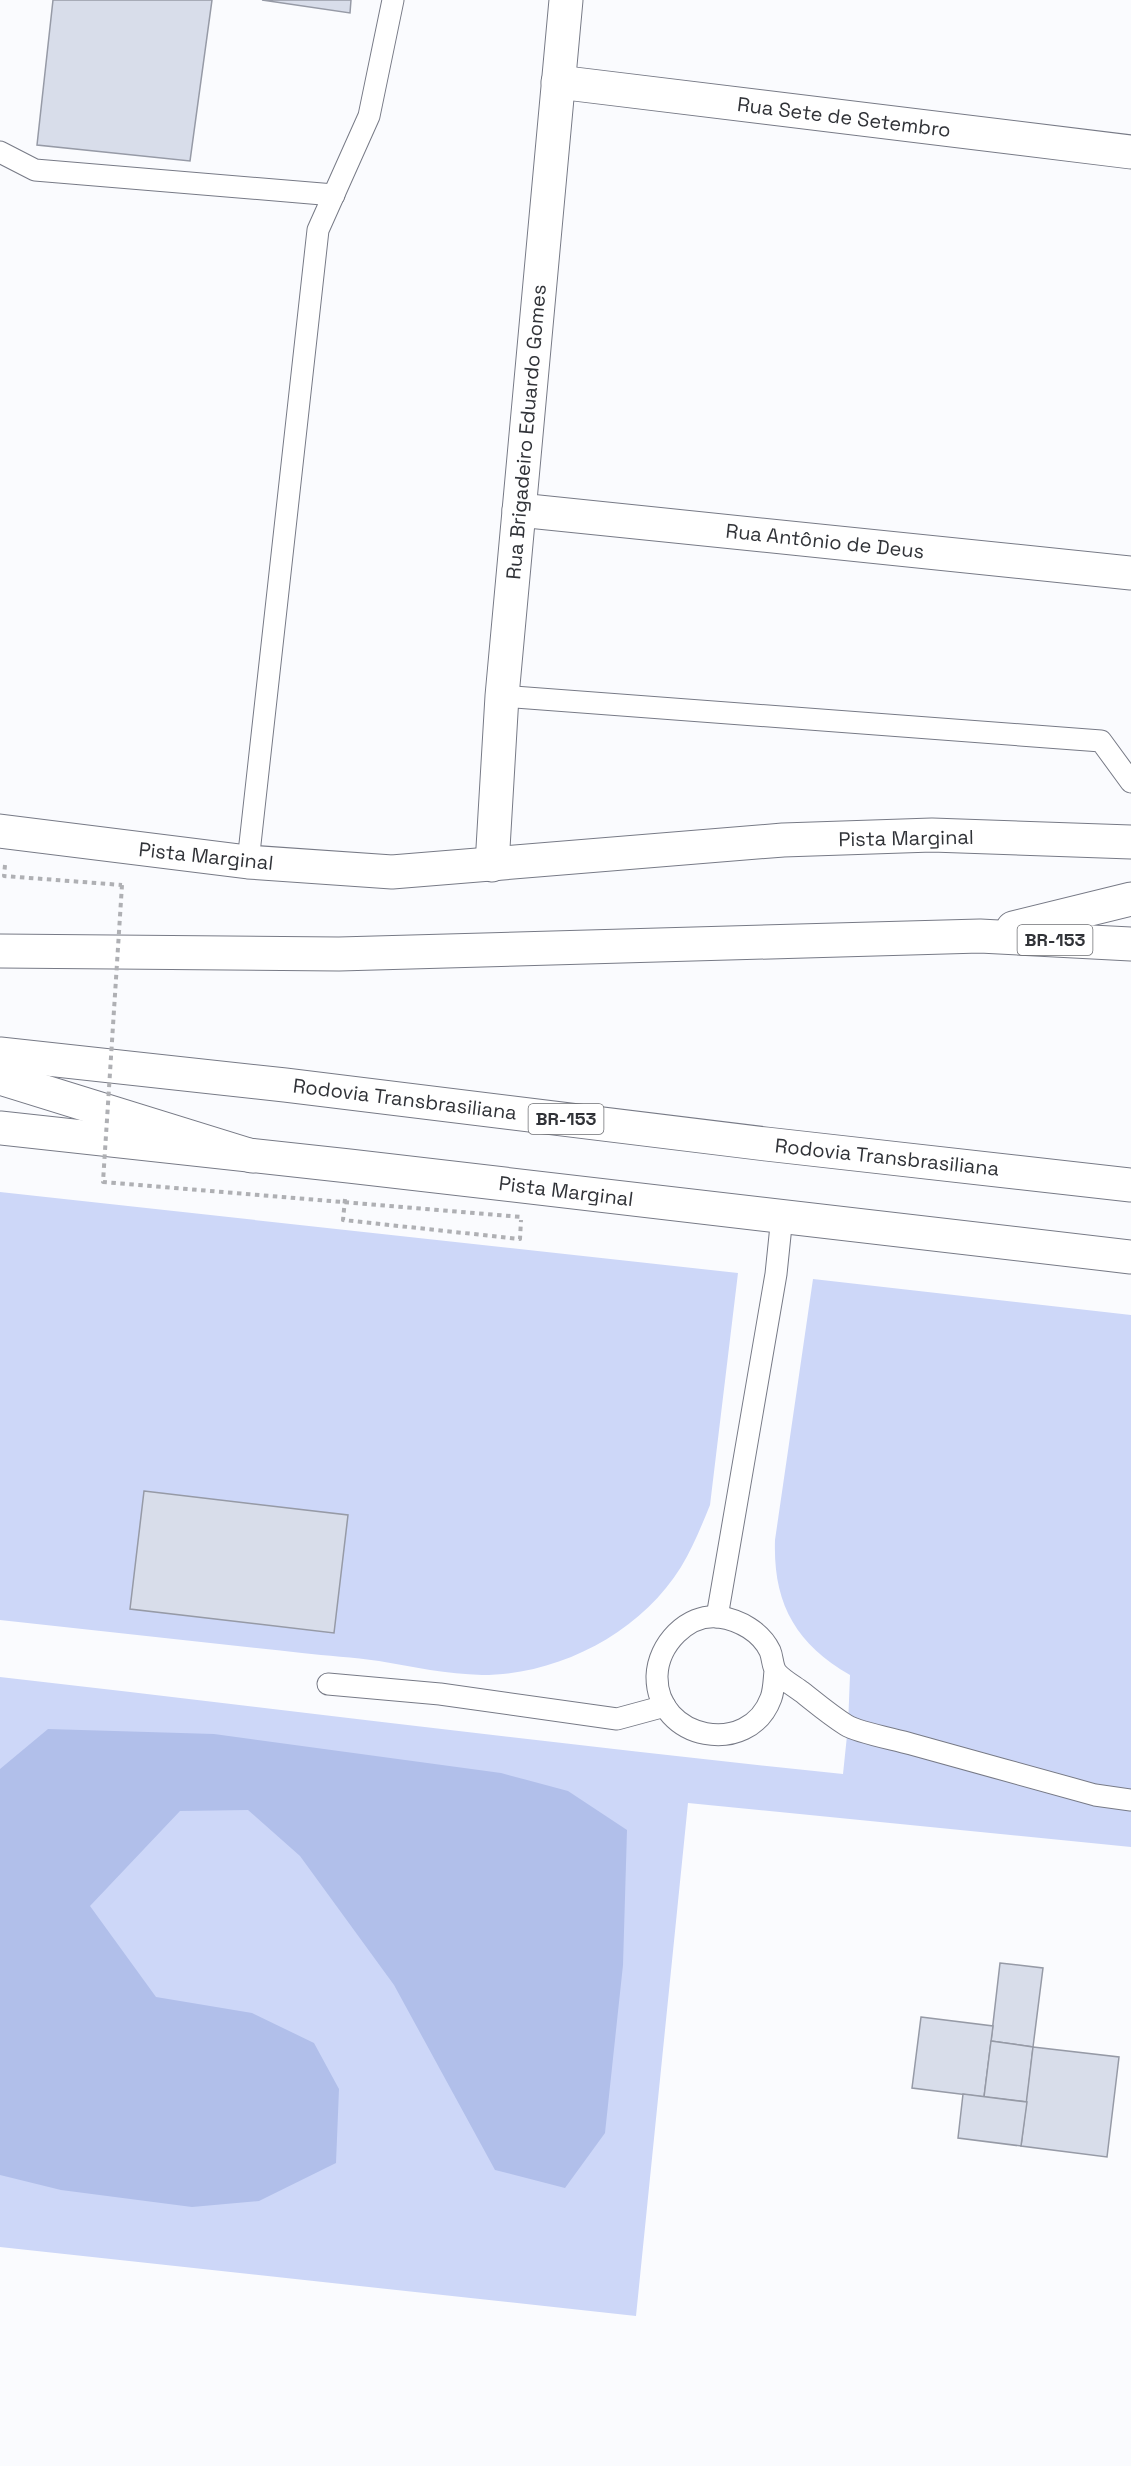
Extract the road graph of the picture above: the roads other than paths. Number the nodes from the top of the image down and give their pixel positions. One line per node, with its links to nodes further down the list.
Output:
1 (393, 0): 6 (lane)
2 (566, 0): 3 (main road, Rua Brigadeiro Eduardo Gomes)
3 (558, 82): 5 (main road, Rua Sete de Setembro); 7 (main road, Rua Brigadeiro Eduardo Gomes)
4 (0, 152): 6 (lane)
5 (1131, 152)
6 (334, 195): 13 (lane)
7 (519, 510): 8 (main road, Rua Antônio de Deus); 9 (main road, Rua Brigadeiro Eduardo Gomes)
8 (1131, 573)
9 (502, 696): 10 (lane); 14 (main road, Rua Brigadeiro Eduardo Gomes)
10 (1131, 782)
11 (0, 831): 13 (main road, Pista Marginal)
12 (1131, 842): 14 (main road, Pista Marginal)
13 (248, 862): 14 (main road, Pista Marginal)
14 (492, 865)
15 (1131, 898): 16 (main road)
16 (980, 936): 17 (main road, BR-153); 18 (main road, BR-153)
17 (1131, 944)
18 (0, 951)
19 (0, 1054): 23 (main road, Rodovia Transbrasiliana / BR-153)
20 (0, 1078): 22 (main road)
21 (0, 1128): 22 (main road, Pista Marginal)
22 (252, 1156): 24 (main road, Pista Marginal)
23 (1131, 1185)
24 (782, 1216): 25 (main road, Pista Marginal); 26 (lane)
25 (1131, 1257)
26 (717, 1617): 27 (lane); 29 (lane)
27 (775, 1671): 29 (lane); 30 (lane)
28 (328, 1684): 29 (lane)
29 (665, 1706)
30 (1131, 1800)

